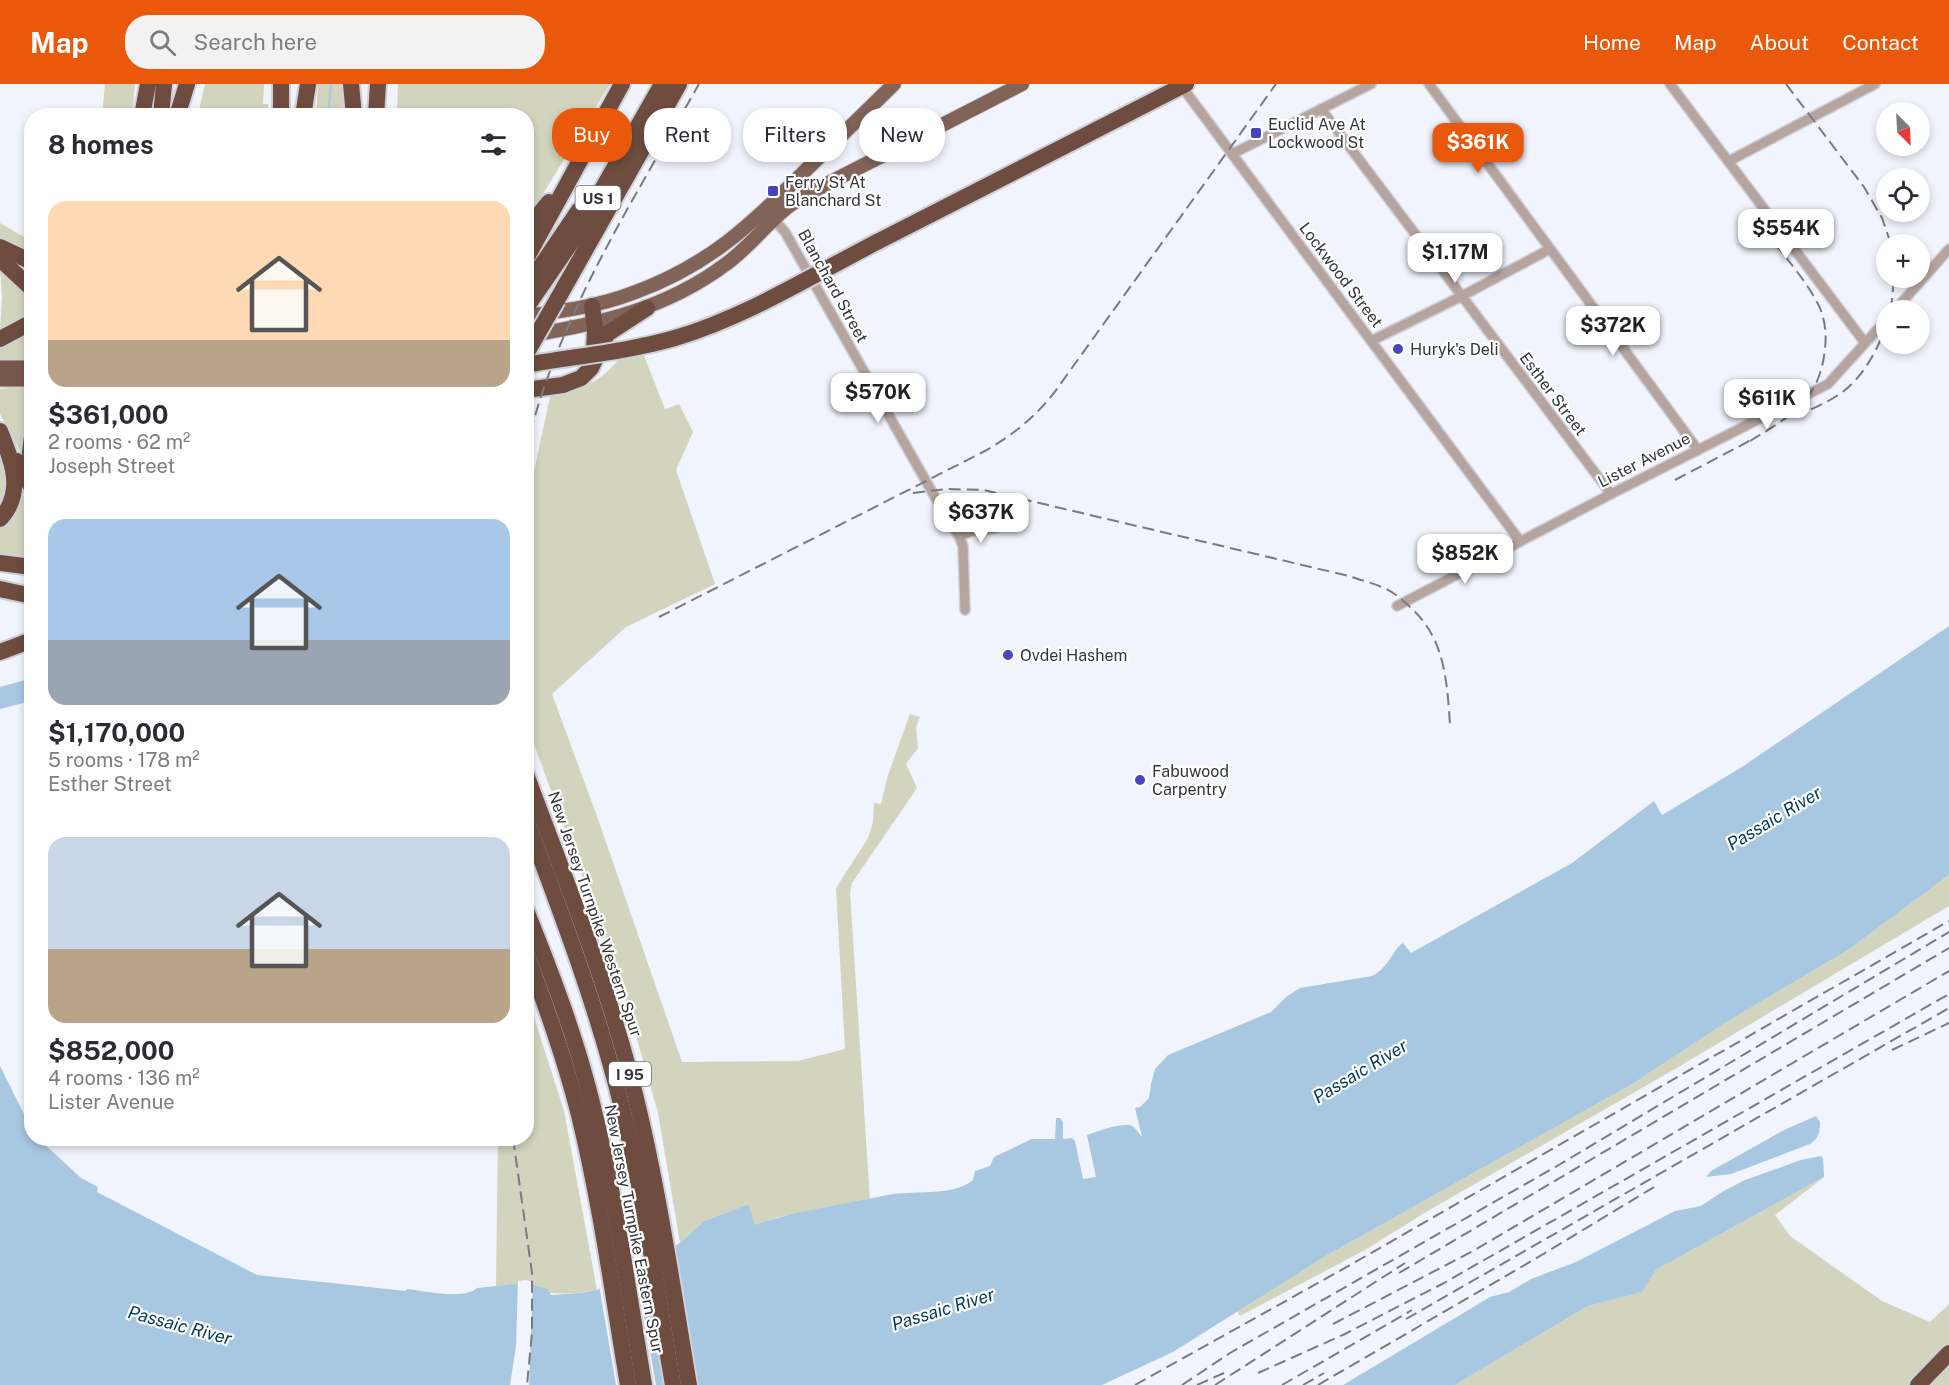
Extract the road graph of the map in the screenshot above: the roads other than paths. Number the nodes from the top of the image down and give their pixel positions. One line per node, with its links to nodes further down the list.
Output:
1 (148, 84): 21 (highway)
2 (164, 84): 22 (highway)
3 (187, 84): 23 (highway); 24 (highway)
4 (281, 84): 25 (highway)
5 (299, 84): 26 (highway)
6 (308, 84): 27 (highway)
7 (351, 84): 28 (highway)
8 (361, 84): 29 (highway)
9 (378, 84): 30 (highway)
10 (622, 84): 35 (highway); 36 (highway)
11 (651, 84): 42 (highway, US 1)
12 (662, 84): 44 (highway, US 1)
13 (679, 84): 54 (highway, bridge)
14 (894, 84): 34 (main road)
15 (1023, 84): 34 (main road)
16 (1371, 84): 31 (street)
17 (1429, 84): 38 (street)
18 (1670, 84): 33 (street)
19 (1875, 84): 33 (street)
20 (1183, 85): 32 (street, Lockwood Street); 57 (highway, bridge)
21 (144, 108)
22 (162, 108)
23 (180, 108)
24 (185, 108)
25 (281, 108)
26 (298, 108)
27 (304, 108)
28 (356, 108)
29 (358, 108)
30 (376, 108)
31 (1321, 109): 32 (street); 45 (street, Esther Street)
32 (1232, 154): 55 (street, Lockwood Street)
33 (1729, 161): 56 (street)
34 (770, 215): 47 (main road); 48 (main road); 70 (street, Blanchard Street)
35 (534, 220)
36 (534, 244)
37 (0, 247): 40 (highway)
38 (1550, 249): 45 (street); 65 (street)
39 (1949, 249): 46 (street)
40 (24, 258)
41 (0, 259): 43 (highway)
42 (534, 277)
43 (24, 282)
44 (534, 296)
45 (1460, 297): 55 (street); 67 (street, Esther Street)
46 (1904, 300)
47 (647, 308): 48 (main road); 58 (highway)
48 (593, 314): 49 (main road); 52 (main road); 58 (highway)
49 (534, 316)
50 (24, 327): 53 (highway)
51 (1876, 331): 56 (street, Lister Avenue)
52 (534, 333)
53 (0, 339)
54 (534, 340)
55 (1371, 341): 71 (street, Lockwood Street)
56 (1865, 343): 65 (street, Lister Avenue)
57 (534, 364)
58 (592, 364): 63 (highway)
59 (0, 368): 60 (highway)
60 (24, 368)
61 (24, 378): 62 (highway)
62 (0, 379)
63 (534, 389)
64 (1, 433): 66 (highway); 68 (highway)
65 (1698, 450): 67 (street, Lister Avenue)
66 (24, 474)
67 (1611, 494): 71 (street, Lister Avenue)
68 (0, 519)
69 (996, 528): 70 (street)
70 (959, 536): 77 (street, Blanchard Street)
71 (1520, 541): 76 (street, Lister Avenue)
72 (0, 563): 73 (highway)
73 (24, 566)
74 (0, 589): 75 (highway)
75 (24, 594)
76 (1397, 606)
77 (966, 610)
78 (24, 643): 79 (highway)
79 (0, 652)
80 (24, 654): 81 (highway)
81 (0, 663)
82 (534, 796): 90 (highway, New Jersey Turnpike Western Spur / I 95)
83 (534, 841): 89 (highway, New Jersey Turnpike Western Spur / I 95)
84 (534, 931): 88 (highway, New Jersey Turnpike Eastern Spur / I 95)
85 (534, 975): 87 (highway, New Jersey Turnpike Eastern Spur)
86 (1949, 1353): 91 (highway)
87 (628, 1385)
88 (644, 1385)
89 (673, 1385)
90 (689, 1385)
91 (1918, 1385)

